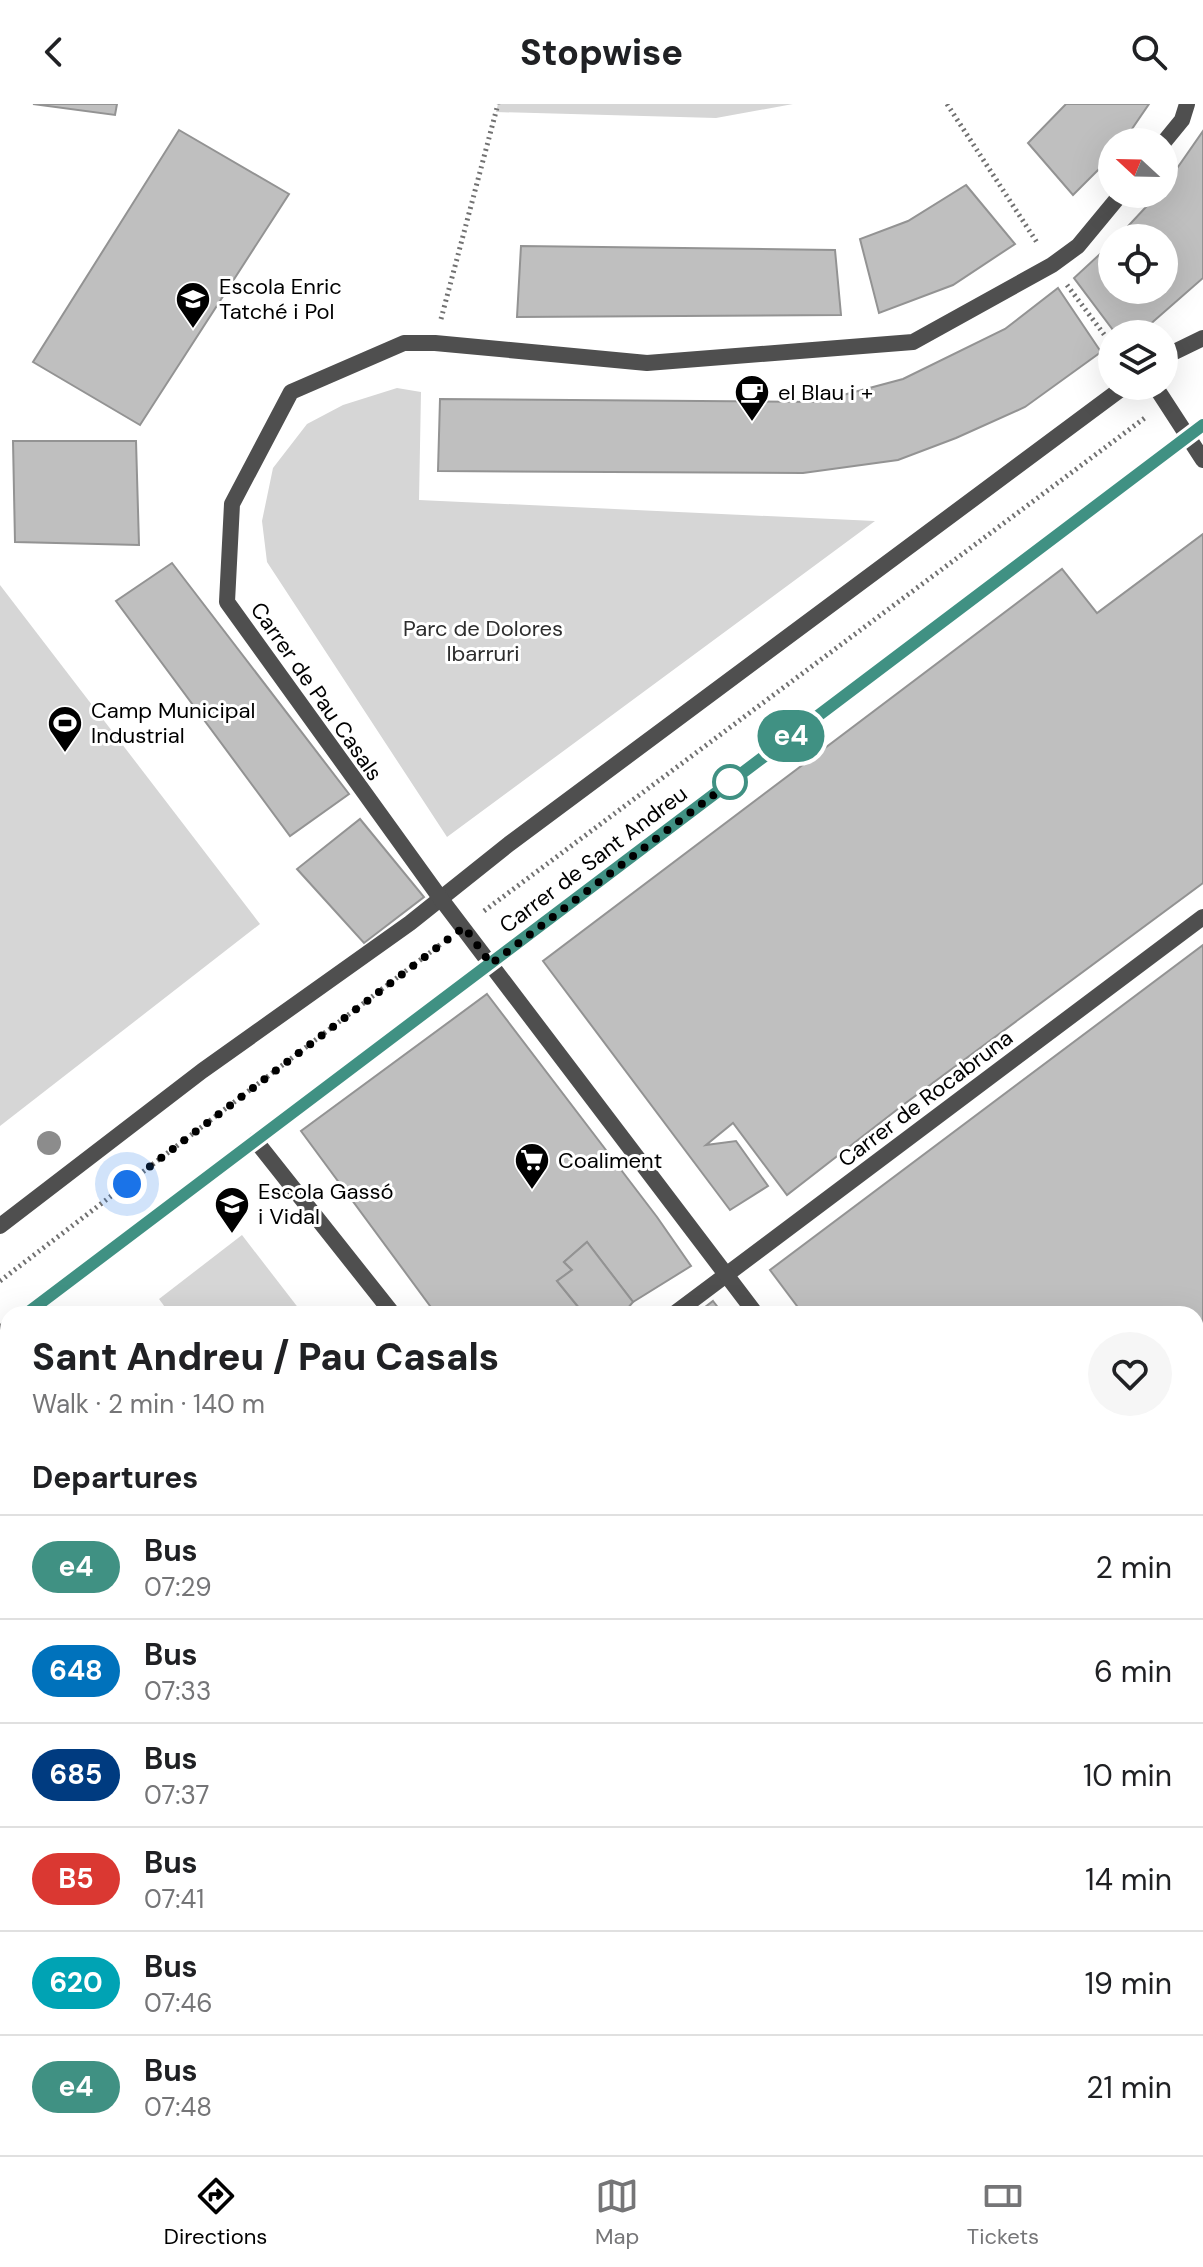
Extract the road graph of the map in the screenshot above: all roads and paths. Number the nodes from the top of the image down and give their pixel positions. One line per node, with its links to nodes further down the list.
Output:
1 (498, 104): 9 (path)
2 (947, 104): 6 (path)
3 (1187, 104): 4 (street)
4 (1175, 128)
5 (1109, 208): 6 (street, Carrer de Pau Casals)
6 (1052, 265): 7 (path); 9 (street, Carrer de Pau Casals)
7 (1098, 326)
8 (1203, 338): 10 (street)
9 (435, 343): 17 (street, Carrer de Pau Casals)
10 (1178, 350)
11 (1106, 400): 17 (street)
12 (1163, 400): 15 (street)
13 (1153, 412): 19 (path, Carrer de Sant Andreu)
14 (1203, 425): 15 (street, Carrer de Sant Andreu)
15 (1186, 438): 16 (street); 20 (street, Carrer de Sant Andreu)
16 (1203, 460)
17 (441, 899): 19 (street, Carrer de Pau Casals); 22 (street)
18 (1203, 917): 23 (street, Carrer de Rocabruna)
19 (464, 927): 20 (street, Carrer de Pau Casals); 24 (path, Carrer de Sant Andreu)
20 (491, 964): 21 (street, Carrer de Sant Andreu); 23 (street, Carrer de Pau Casals)
21 (255, 1140): 25 (street, Carrer de Sant Andreu); 26 (street)
22 (0, 1226)
23 (727, 1274): 27 (street, Carrer de Rocabruna); 28 (street, Carrer de Pau Casals)
24 (0, 1281)
25 (37, 1306)
26 (387, 1306)
27 (685, 1306)
28 (750, 1306)

